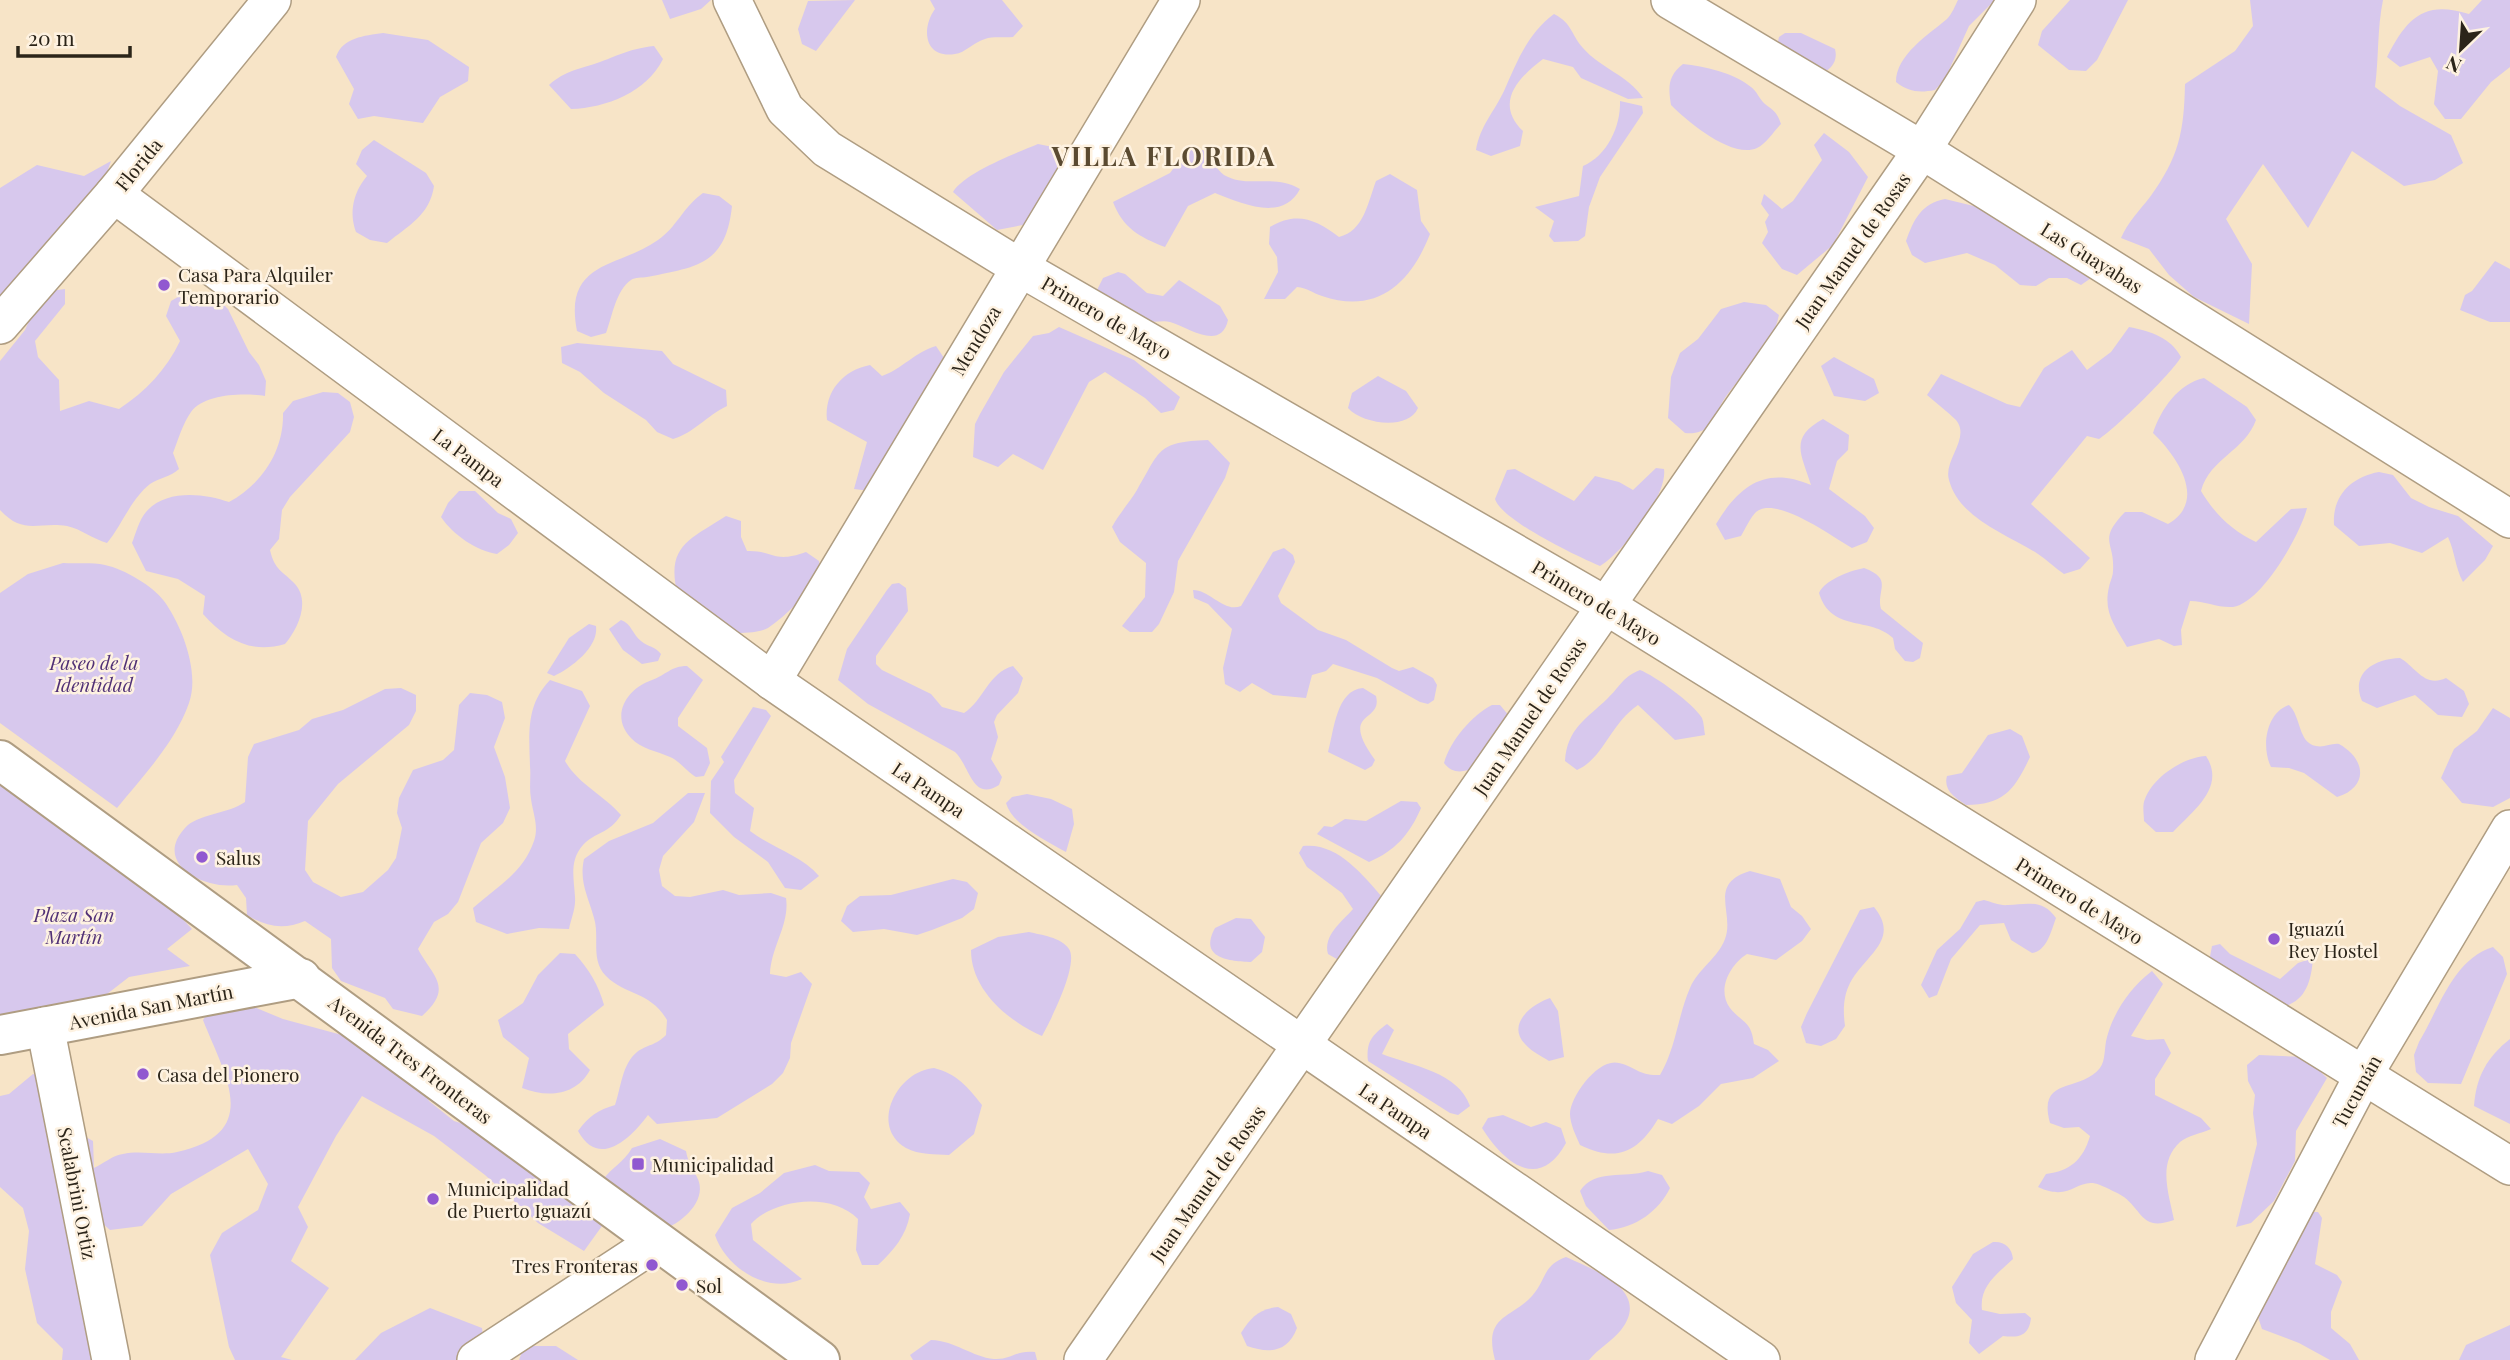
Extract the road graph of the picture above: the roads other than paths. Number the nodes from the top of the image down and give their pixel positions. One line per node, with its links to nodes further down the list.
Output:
1 (272, 0): 7 (street, Florida)
2 (732, 0): 8 (street, Primero de Mayo)
3 (1181, 0): 8 (street, Mendoza)
4 (1670, 0): 6 (street, Las Guayabas)
5 (2017, 0): 6 (street, Juan Manuel de Rosas)
6 (1922, 150): 10 (street, Las Guayabas); 11 (street, Juan Manuel de Rosas)
7 (114, 194): 9 (street, Florida); 12 (street, La Pampa)
8 (1019, 267): 11 (street, Primero de Mayo); 12 (street, Mendoza)
9 (0, 325)
10 (2510, 519)
11 (1605, 606): 18 (street, Juan Manuel de Rosas); 19 (street, Primero de Mayo)
12 (772, 681): 18 (street, La Pampa)
13 (0, 760): 15 (main road, Avenida Tres Fronteras)
14 (2510, 829): 19 (street, Tucumán)
15 (301, 978): 16 (main road, Avenida San Martín); 21 (main road, Avenida Tres Fronteras)
16 (45, 1026): 17 (main road, Avenida San Martín); 22 (street, Scalabrini Ortiz)
17 (0, 1035)
18 (1303, 1046): 25 (street, Juan Manuel de Rosas); 26 (street, La Pampa)
19 (2363, 1076): 20 (street, Primero de Mayo); 27 (street, Tucumán)
20 (2510, 1166)
21 (656, 1242): 23 (street); 24 (main road, Avenida Tres Fronteras)
22 (111, 1360)
23 (476, 1360)
24 (820, 1360)
25 (1083, 1360)
26 (1761, 1360)
27 (2214, 1360)

